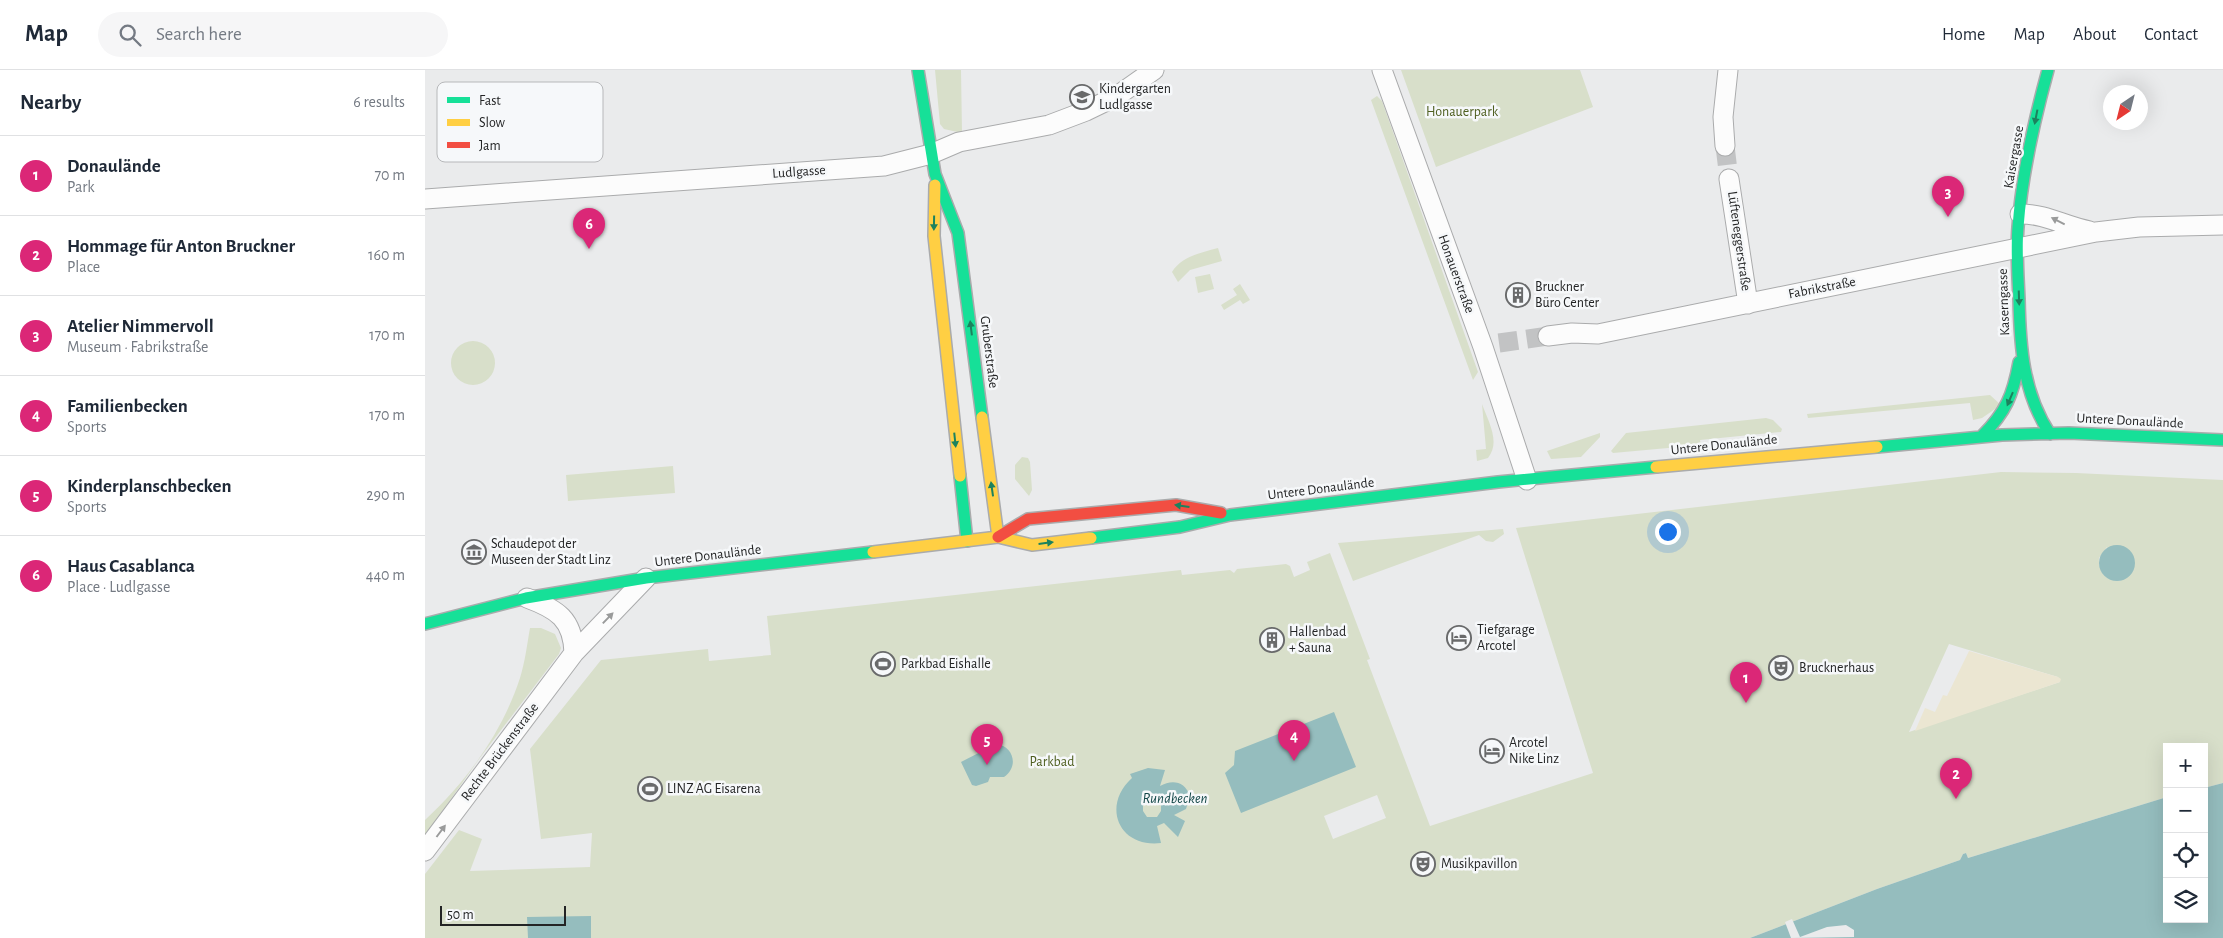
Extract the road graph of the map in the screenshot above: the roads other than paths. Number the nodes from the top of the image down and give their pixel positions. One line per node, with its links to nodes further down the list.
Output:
1 (918, 70): 7 (main road, Gruberstraße)
2 (1154, 70): 7 (street, Ludlgasse)
3 (1382, 70): 21 (street, Honauerstraße)
4 (1728, 70): 6 (street)
5 (2048, 70): 11 (main road, Kaisergasse, one-way to 11)
6 (1725, 146)
7 (931, 154): 8 (main road, Gruberstraße); 10 (street, Ludlgasse)
8 (935, 174): 23 (main road, Gruberstraße, one-way to 8); 24 (main road, Gruberstraße, one-way to 24)
9 (1729, 179): 15 (street, Lüfteneggerstraße)
10 (425, 199)
11 (2020, 214): 13 (street, Fabrikstraße, one-way to 11); 14 (main road, Kaisergasse)
12 (2223, 225): 13 (street, Fabrikstraße)
13 (2096, 232): 14 (street, Fabrikstraße)
14 (2017, 250): 15 (street, Fabrikstraße); 17 (main road, Kaserngasse, one-way to 17)
15 (1748, 304): 16 (street, Fabrikstraße)
16 (1548, 336)
17 (2021, 354): 18 (main road, Kaserngasse); 19 (main road, Kaserngasse, one-way to 19)
18 (2050, 434): 19 (main road, Untere Donaulände); 20 (main road, Untere Donaulände)
19 (1982, 436): 21 (main road, Untere Donaulände)
20 (2223, 440)
21 (1527, 480): 22 (main road, Untere Donaulände)
22 (1230, 515): 23 (main road, Untere Donaulände, one-way to 22); 23 (main road, Untere Donaulände, one-way to 23)
23 (998, 537): 24 (main road, Untere Donaulände)
24 (967, 541): 25 (main road, Untere Donaulände)
25 (646, 578): 26 (main road, Untere Donaulände); 28 (street, Rechte Brückenstraße, one-way to 25)
26 (526, 598): 27 (main road, Untere Donaulände); 28 (street)
27 (425, 624)
28 (574, 653): 29 (street, Rechte Brückenstraße, one-way to 28)
29 (425, 851)

